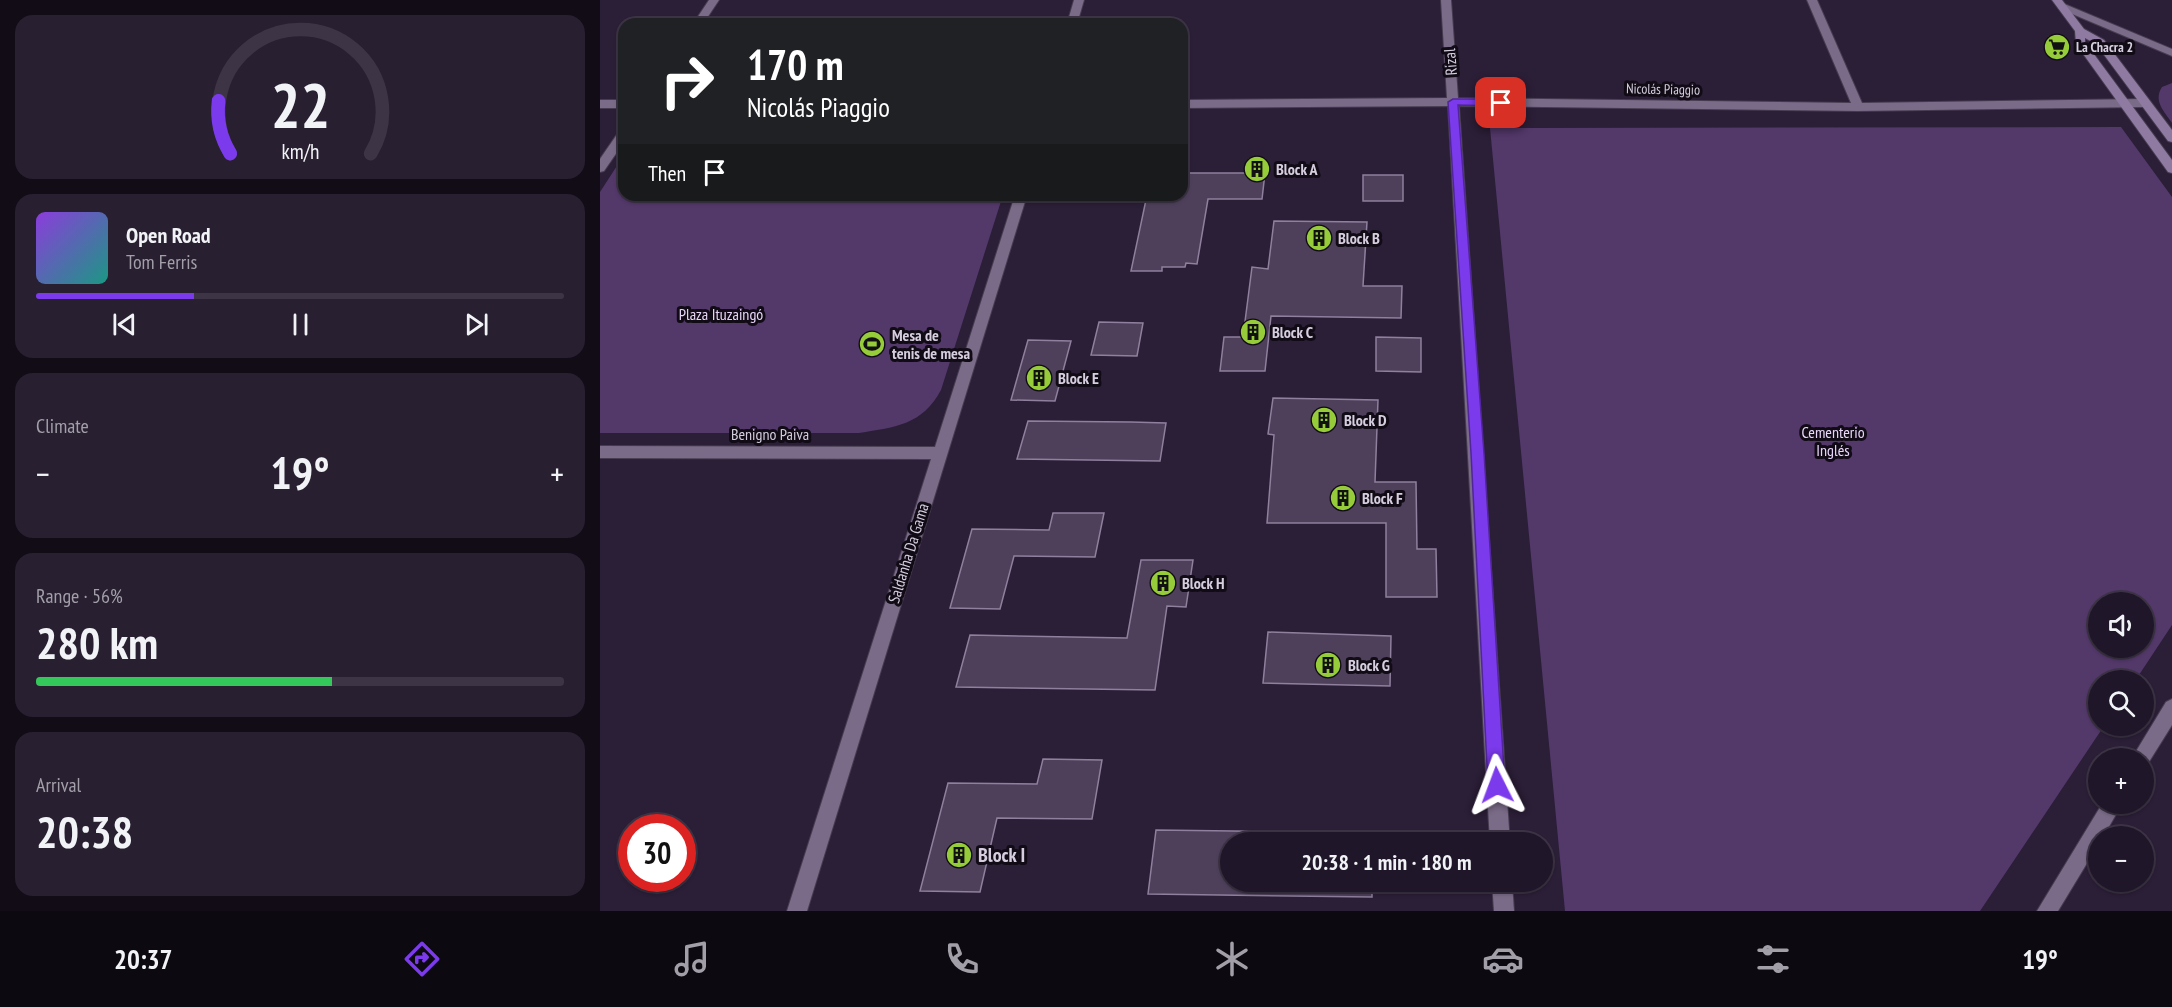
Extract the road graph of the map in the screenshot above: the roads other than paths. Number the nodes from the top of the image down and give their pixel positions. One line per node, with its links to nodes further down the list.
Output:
1 (714, 0): 6 (street)
2 (1079, 0): 7 (street)
3 (1446, 0): 10 (street, Rizal)
4 (1812, 0): 16 (street)
5 (2059, 3): 8 (main road); 9 (street)
6 (702, 18)
7 (1074, 18)
8 (2080, 31): 11 (main road); 12 (main road)
9 (2172, 53)
10 (1453, 102): 15 (street, Nicolás Piaggio); 16 (street, Nicolás Piaggio); 27 (street, Rizal)
11 (2123, 103): 12 (street, Nicolás Piaggio); 16 (street, Nicolás Piaggio); 20 (main road)
12 (2145, 103): 17 (main road)
13 (600, 104): 14 (street)
14 (618, 104)
15 (1188, 104)
16 (1858, 107)
17 (2172, 138)
18 (618, 142): 19 (street)
19 (600, 168)
20 (2172, 169)
21 (1019, 201): 23 (street, Saldanha Da Gama)
22 (600, 452): 23 (street, Benigno Paiva)
23 (940, 453): 29 (street, Saldanha Da Gama)
24 (2172, 708): 25 (street)
25 (2147, 748)
26 (2107, 814): 31 (street)
27 (1499, 832)
28 (1503, 892): 30 (street)
29 (797, 911)
30 (1504, 911)
31 (2047, 911)

